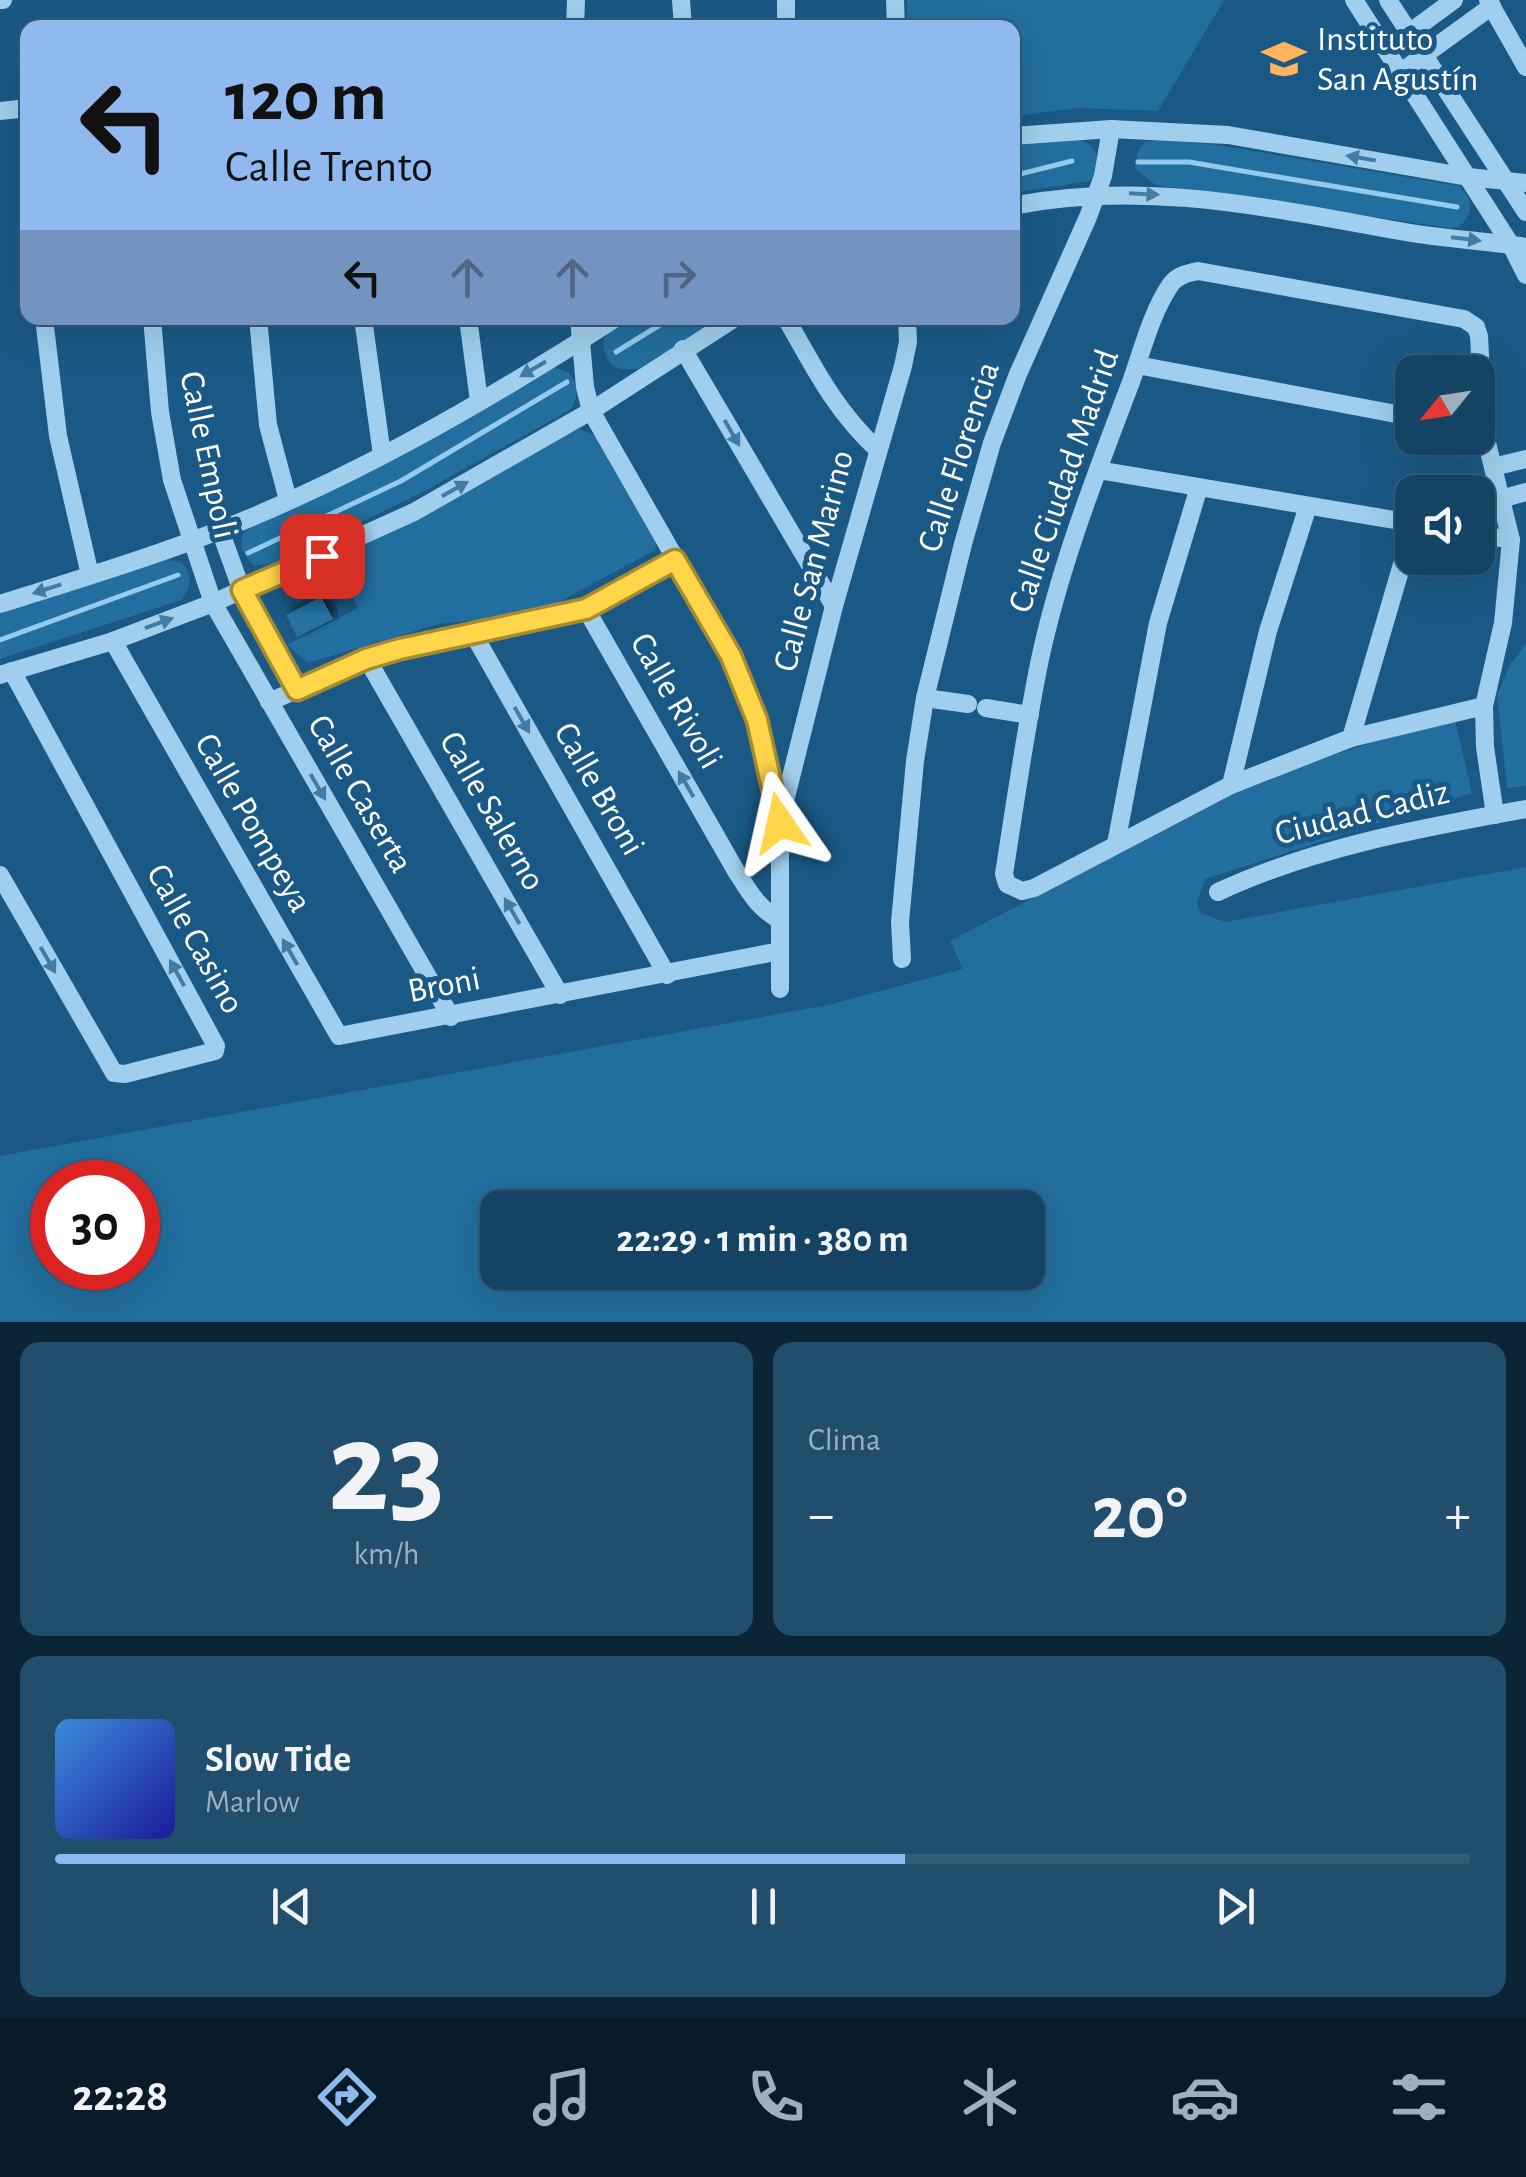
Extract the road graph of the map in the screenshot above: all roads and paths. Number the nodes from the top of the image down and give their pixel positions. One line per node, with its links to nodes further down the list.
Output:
1 (1354, 0): 7 (street)
2 (1388, 0): 5 (street)
3 (1454, 0): 5 (street)
4 (1490, 3): 6 (street); 8 (street)
5 (1409, 34): 7 (street); 8 (street)
6 (1519, 41): 9 (street)
7 (1386, 50): 10 (street)
8 (1424, 56): 10 (street); 14 (street)
9 (1526, 67)
10 (1401, 72): 13 (street)
11 (1111, 129): 12 (street); 13 (street, one-way to 11); 15 (street, Calle Florencia)
12 (1020, 135)
13 (1468, 177): 14 (street); 18 (street)
14 (1517, 183): 17 (street)
15 (1097, 194): 16 (street); 18 (street, one-way to 18); 66 (street, Calle Florencia)
16 (1020, 205)
17 (1526, 212)
18 (1519, 246): 19 (street)
19 (1526, 275)
20 (45, 325): 54 (street)
21 (153, 325): 52 (street, Calle Empoli)
22 (259, 325): 46 (street, Calle Empoli)
23 (364, 325): 38 (street)
24 (469, 325): 34 (street)
25 (579, 325): 30 (street)
26 (605, 325): 30 (street)
27 (724, 325): 31 (street)
28 (790, 325): 37 (street)
29 (907, 325): 37 (street, Calle San Marino)
30 (580, 341): 34 (street, one-way to 34); 35 (street)
31 (682, 349): 35 (street); 59 (street, one-way to 59)
32 (1480, 355): 33 (street, Calle Ciudad Madrid)
33 (1137, 365): 36 (street); 42 (street, Calle Ciudad Madrid)
34 (479, 400): 38 (street)
35 (591, 411): 53 (street); 56 (street, one-way to 35)
36 (1395, 414)
37 (878, 450): 59 (street, Calle San Marino)
38 (382, 455): 46 (street)
39 (1490, 455): 41 (street, Calle Ciudad Madrid)
40 (1526, 460): 41 (street)
41 (1494, 468): 45 (street, Calle Ciudad Madrid)
42 (1098, 470): 43 (street); 69 (street, Calle Ciudad Madrid)
43 (1199, 486): 47 (street); 75 (street)
44 (1526, 492): 45 (street)
45 (1501, 499): 51 (street, Calle Ciudad Madrid)
46 (288, 500): 49 (street)
47 (1308, 506): 48 (street); 71 (street)
48 (1395, 523)
49 (220, 530): 52 (street); 56 (street, Calle Caserta)
50 (1495, 537): 51 (street)
51 (1512, 540): 68 (street, Calle Ciudad Madrid)
52 (190, 542): 54 (street); 57 (street, Calle Empoli)
53 (675, 560): 60 (street); 74 (street)
54 (90, 575): 58 (street, one-way to 58)
55 (1398, 575): 70 (street)
56 (242, 590): 57 (street); 65 (street, Calle Caserta)
57 (212, 603): 62 (street, one-way to 57); 67 (street, Calle Caserta)
58 (0, 604)
59 (834, 606): 74 (street, Calle San Marino)
60 (586, 609): 61 (street); 78 (street, Calle Rivoli, one-way to 60)
61 (474, 635): 63 (street); 81 (street, Calle Broni, one-way to 81)
62 (112, 640): 64 (street); 85 (street, Calle Pompeya, one-way to 62)
63 (366, 659): 65 (street); 83 (street, Calle Salerno, one-way to 63)
64 (6, 673): 76 (street, Calle Casino, one-way to 64)
65 (297, 690): 67 (street)
66 (925, 698): 69 (street); 80 (street, Calle Florencia)
67 (269, 702): 84 (street, Calle Caserta, one-way to 84)
68 (1484, 706): 70 (street, Calle Ciudad Madrid); 73 (street, Calle Ciudad Madrid)
69 (1030, 715): 75 (street, Calle Ciudad Madrid)
70 (1351, 738): 71 (street, Calle Ciudad Madrid)
71 (1231, 785): 75 (street, Calle Ciudad Madrid)
72 (1526, 810): 73 (street, Ciudad Cadiz)
73 (1496, 815): 77 (street, Ciudad Cadiz)
74 (780, 823): 78 (street)
75 (1116, 844)
76 (0, 875)
77 (1218, 892)
78 (780, 920): 79 (street)
79 (780, 951): 81 (street); 82 (street)
80 (902, 958)
81 (667, 975): 83 (street)
82 (780, 989)
83 (560, 996): 84 (street, Broni)
84 (450, 1016): 85 (street, Broni)
85 (339, 1036)

